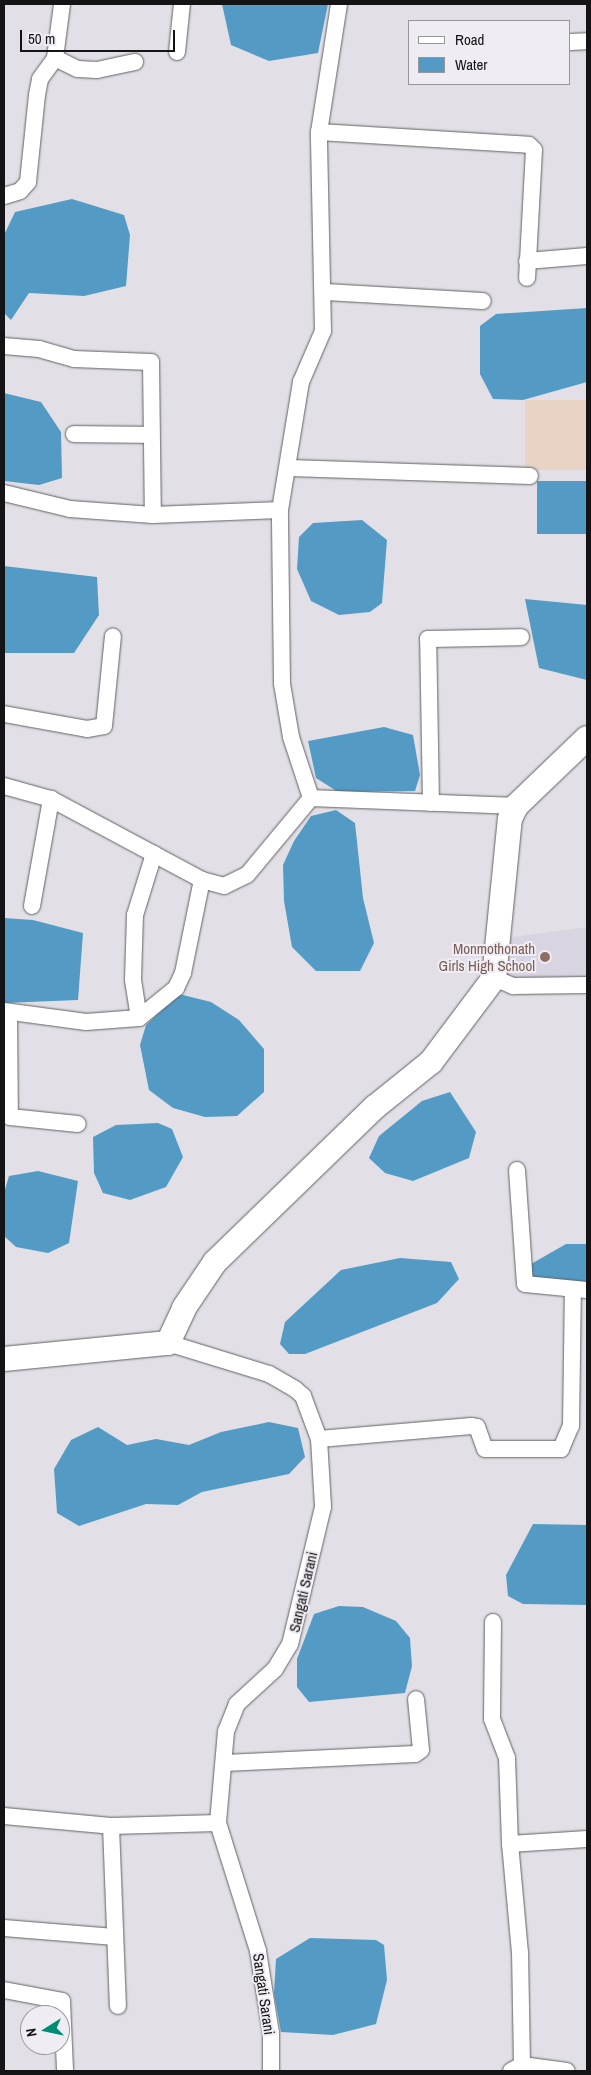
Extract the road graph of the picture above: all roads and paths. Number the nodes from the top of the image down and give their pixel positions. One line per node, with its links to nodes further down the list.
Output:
1 (62, 4): 7 (street)
2 (182, 4): 6 (street)
3 (339, 4): 9 (street)
4 (587, 41): 5 (street)
5 (571, 42)
6 (177, 52)
7 (55, 58): 8 (street); 10 (street)
8 (135, 62)
9 (319, 132): 11 (street); 12 (street)
10 (4, 196)
11 (587, 256)
12 (325, 292): 13 (street); 17 (street)
13 (483, 301)
14 (4, 346): 16 (street)
15 (74, 434): 16 (street)
16 (151, 435): 21 (street)
17 (290, 468): 18 (street); 20 (street)
18 (530, 476)
19 (4, 493): 21 (street)
20 (280, 510): 21 (street); 27 (street)
21 (153, 515)
22 (113, 636): 24 (street)
23 (521, 637): 29 (street)
24 (4, 714)
25 (587, 738): 30 (street)
26 (4, 786): 28 (street)
27 (311, 798): 29 (street); 32 (street)
28 (51, 799): 31 (street); 33 (street)
29 (432, 803): 30 (street)
30 (516, 806): 34 (street)
31 (154, 854): 32 (street); 37 (street)
32 (202, 880): 37 (street)
33 (32, 906)
34 (494, 978): 35 (street); 42 (street)
35 (587, 985)
36 (6, 1012): 37 (street); 38 (street)
37 (139, 1018)
38 (6, 1099): 39 (street)
39 (78, 1124)
40 (517, 1170): 41 (street)
41 (580, 1290): 44 (street)
42 (168, 1343): 43 (street, Sangati Sarani); 44 (street, Sangati Sarani)
43 (4, 1359)
44 (319, 1439): 47 (street, Sangati Sarani)
45 (493, 1622): 52 (street)
46 (416, 1699): 47 (street)
47 (225, 1763): 49 (street, Sangati Sarani)
48 (4, 1816): 50 (street)
49 (218, 1823): 50 (street); 59 (street, Sangati Sarani)
50 (111, 1826): 54 (street)
51 (587, 1839): 52 (street)
52 (510, 1844): 57 (street)
53 (4, 1928): 54 (street)
54 (115, 1937): 56 (street)
55 (4, 1990): 58 (street)
56 (118, 2006)
57 (516, 2068): 60 (street)
58 (65, 2071)
59 (271, 2071)
60 (567, 2071)

